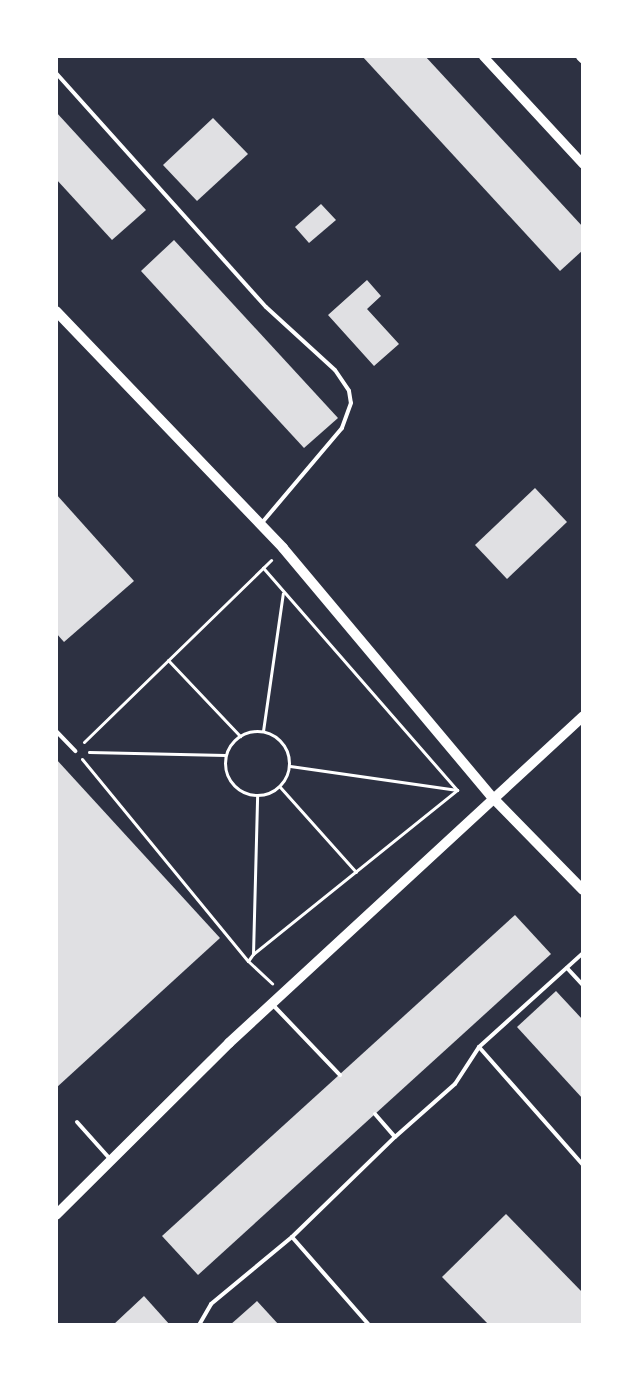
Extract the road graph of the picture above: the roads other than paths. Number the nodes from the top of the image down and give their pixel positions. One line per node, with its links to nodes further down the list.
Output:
1 (482, 56): 5 (street)
2 (580, 56): 3 (street)
3 (583, 59)
4 (56, 72): 7 (lane)
5 (583, 164)
6 (56, 311): 7 (main road)
7 (259, 526): 11 (main road)
8 (583, 716): 11 (main road)
9 (56, 731): 10 (lane)
10 (75, 751)
11 (492, 797): 12 (main road); 16 (main road)
12 (583, 890)
13 (583, 953): 14 (lane)
14 (567, 968): 15 (lane); 17 (lane)
15 (583, 985)
16 (271, 1003): 18 (lane); 22 (main road)
17 (479, 1047): 21 (lane); 23 (lane)
18 (340, 1075)
19 (375, 1114): 21 (lane)
20 (77, 1122): 22 (lane)
21 (395, 1137): 25 (lane)
22 (113, 1162): 24 (main road)
23 (583, 1165)
24 (56, 1215)
25 (292, 1237): 26 (lane); 27 (lane)
26 (199, 1325)
27 (368, 1325)

